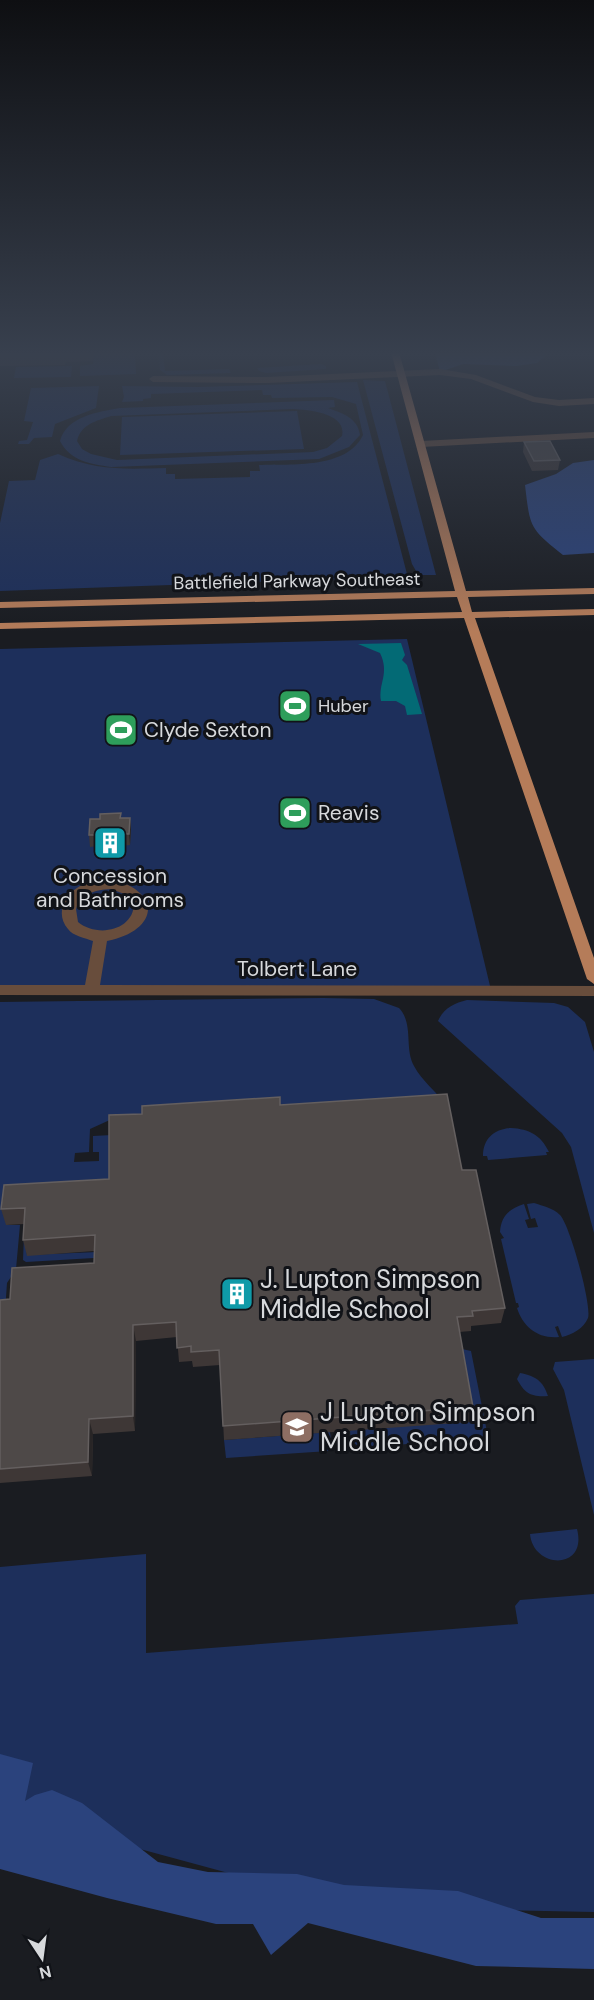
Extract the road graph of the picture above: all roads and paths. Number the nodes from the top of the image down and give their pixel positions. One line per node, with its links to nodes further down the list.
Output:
1 (421, 445): 3 (main road)
2 (594, 591): 3 (main road, Battlefield Parkway Southeast)
3 (462, 594): 4 (main road, Battlefield Parkway Southeast); 6 (main road)
4 (0, 605)
5 (594, 612): 6 (main road, Battlefield Parkway Southeast)
6 (468, 615): 7 (main road, Battlefield Parkway Southeast); 9 (main road)
7 (0, 626)
8 (101, 936): 8 (street); 11 (street)
9 (594, 979)
10 (0, 990): 11 (street, Tolbert Lane)
11 (92, 990): 12 (street, Tolbert Lane)
12 (594, 991)

